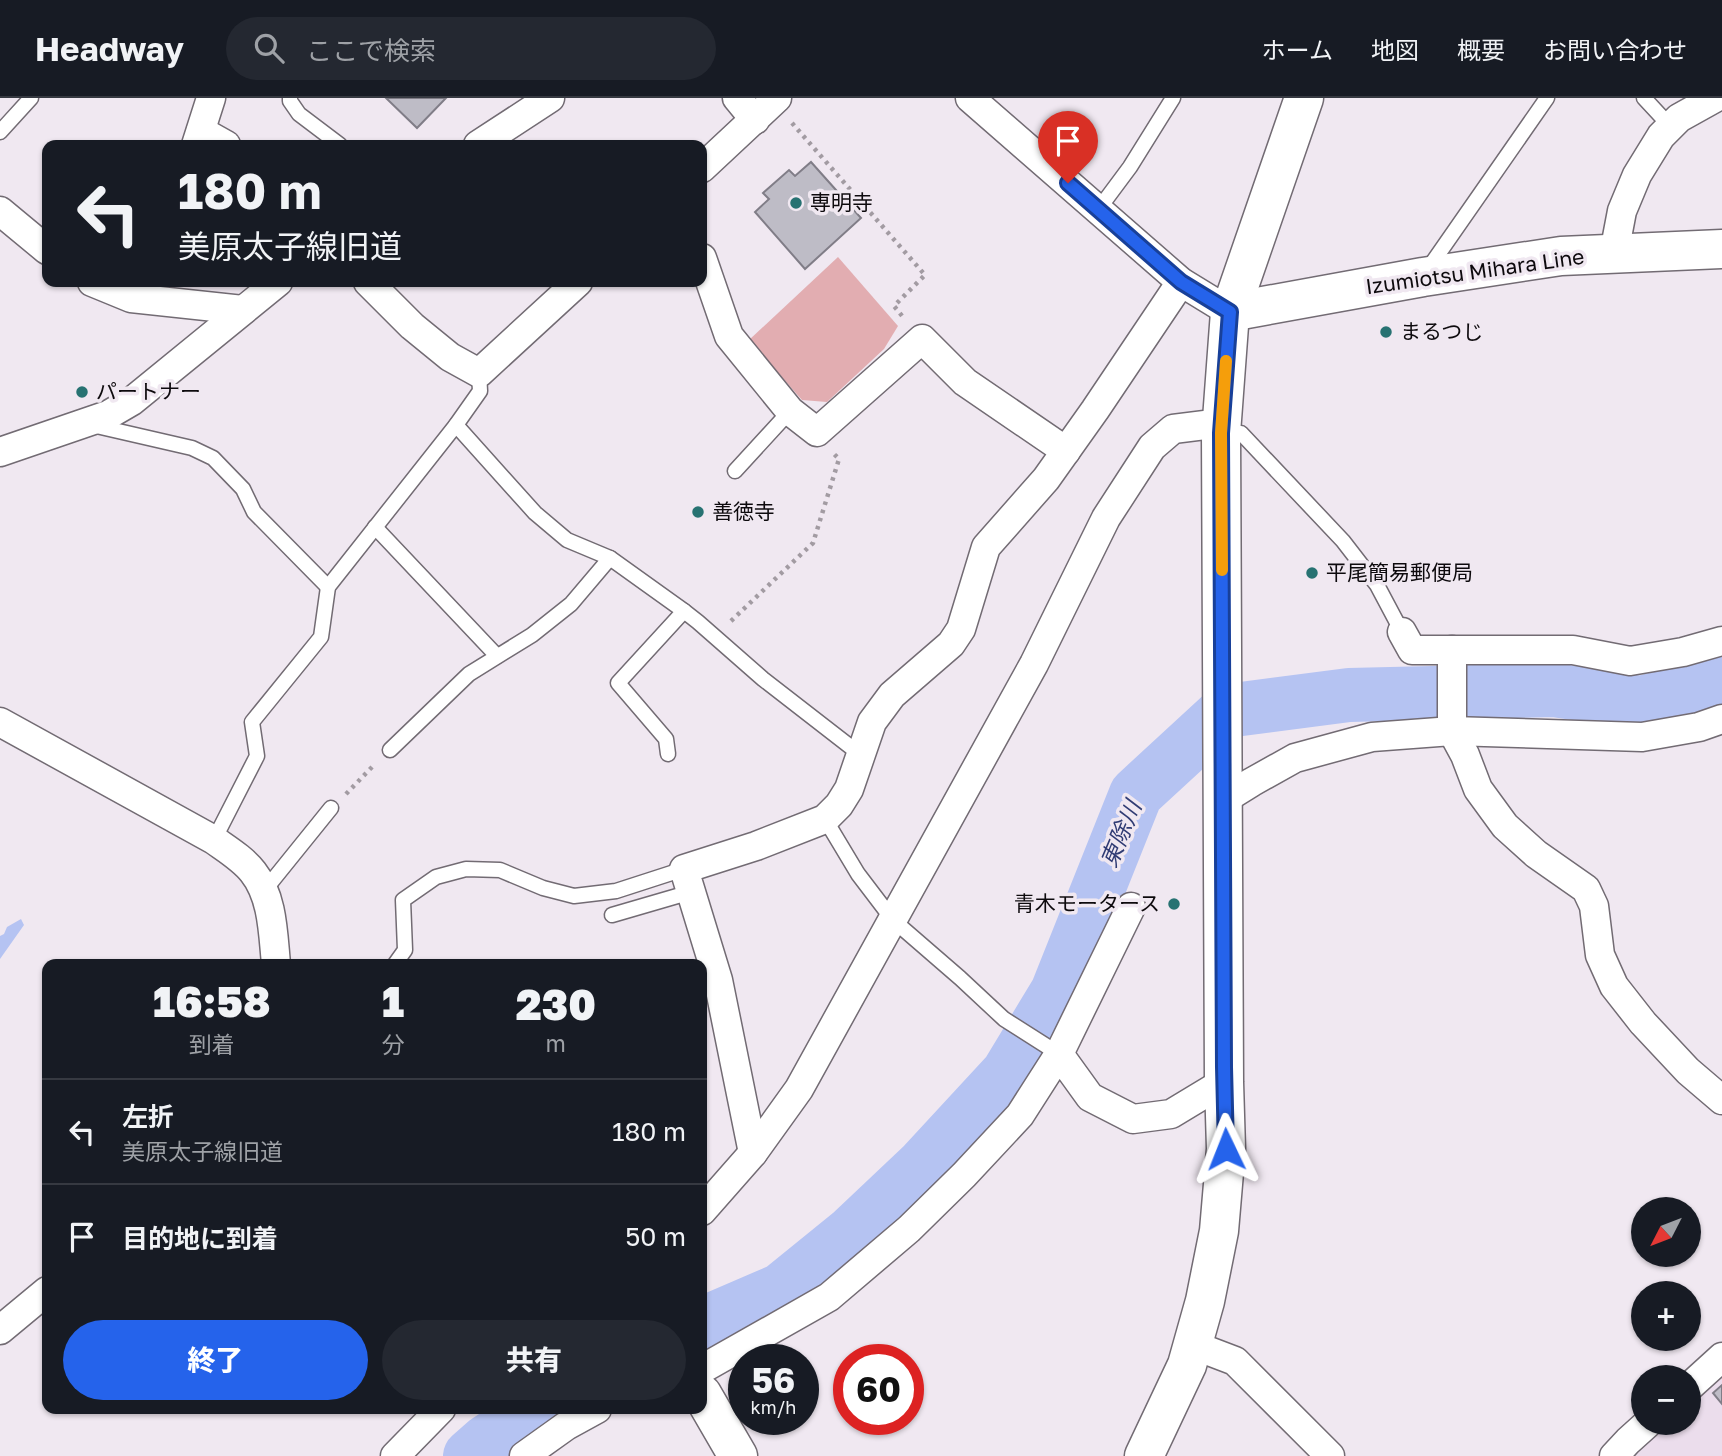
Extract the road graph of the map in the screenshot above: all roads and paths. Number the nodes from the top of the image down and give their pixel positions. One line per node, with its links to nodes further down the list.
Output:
1 (31, 98): 14 (lane)
2 (211, 98): 15 (street)
3 (290, 98): 16 (lane)
4 (550, 98): 17 (street)
5 (737, 98): 12 (street)
6 (970, 98): 19 (street)
7 (1172, 98): 19 (lane)
8 (1304, 98): 32 (main road)
9 (1547, 98): 25 (lane)
10 (1644, 98): 13 (lane)
11 (1715, 98): 13 (street)
12 (768, 107): 18 (street); 33 (path)
13 (1670, 126): 23 (street)
14 (0, 132)
15 (198, 138)
16 (333, 140)
17 (486, 140)
18 (707, 163)
19 (1098, 210): 26 (street)
20 (4, 224): 21 (street)
21 (42, 247)
22 (1722, 249): 23 (main road, Izumiotsu Mihara Line)
23 (1614, 253): 25 (main road, Izumiotsu Mihara Line)
24 (707, 272): 35 (street)
25 (1423, 277): 32 (main road, Izumiotsu Mihara Line)
26 (1181, 282): 32 (street); 40 (street)
27 (112, 287): 31 (street)
28 (272, 287): 31 (street)
29 (373, 287): 34 (street)
30 (573, 287): 34 (street)
31 (243, 310): 36 (street)
32 (1230, 312): 38 (main road)
33 (922, 339): 39 (street); 40 (street)
34 (479, 373): 37 (lane)
35 (790, 411): 39 (street); 42 (lane)
36 (83, 423): 41 (street); 45 (lane)
37 (456, 425): 43 (lane); 44 (lane)
38 (1221, 428): 47 (lane); 58 (main road); 66 (street)
39 (817, 432): 48 (path)
40 (1066, 451): 57 (street)
41 (0, 452)
42 (735, 471)
43 (374, 527): 45 (lane); 51 (lane)
44 (610, 558): 46 (lane); 51 (lane)
45 (328, 587): 61 (lane)
46 (684, 611): 48 (lane); 56 (lane)
47 (1402, 632): 50 (street)
48 (715, 636): 57 (lane)
49 (1722, 641): 50 (street)
50 (1452, 650): 54 (street)
51 (497, 656): 55 (lane)
52 (1722, 719): 54 (street)
53 (0, 722): 61 (street)
54 (1452, 731): 58 (street); 71 (street)
55 (390, 750): 59 (path)
56 (668, 754)
57 (861, 755): 60 (street)
58 (1224, 792): 70 (main road)
59 (331, 808): 63 (lane)
60 (825, 819): 62 (street); 66 (lane)
61 (215, 840): 63 (street)
62 (687, 881): 65 (lane); 68 (lane); 72 (street)
63 (264, 891): 67 (street)
64 (1130, 907): 69 (street)
65 (612, 915)
66 (893, 920): 69 (lane); 72 (street)
67 (275, 959)
68 (399, 959)
69 (1058, 1054): 70 (street); 78 (street)
70 (1224, 1083): 76 (main road)
71 (1722, 1100)
72 (753, 1153): 73 (street)
73 (707, 1205)
74 (42, 1295): 75 (street)
75 (0, 1330)
76 (1193, 1345): 87 (main road); 88 (street)
77 (1722, 1357): 79 (street)
78 (707, 1366)
79 (1701, 1376)
80 (707, 1403): 86 (main road)
81 (436, 1414): 84 (street)
82 (588, 1414): 85 (street)
83 (1636, 1435): 89 (street)
84 (395, 1456)
85 (524, 1456)
86 (738, 1456)
87 (1143, 1456)
88 (1330, 1456)
89 (1614, 1456)

